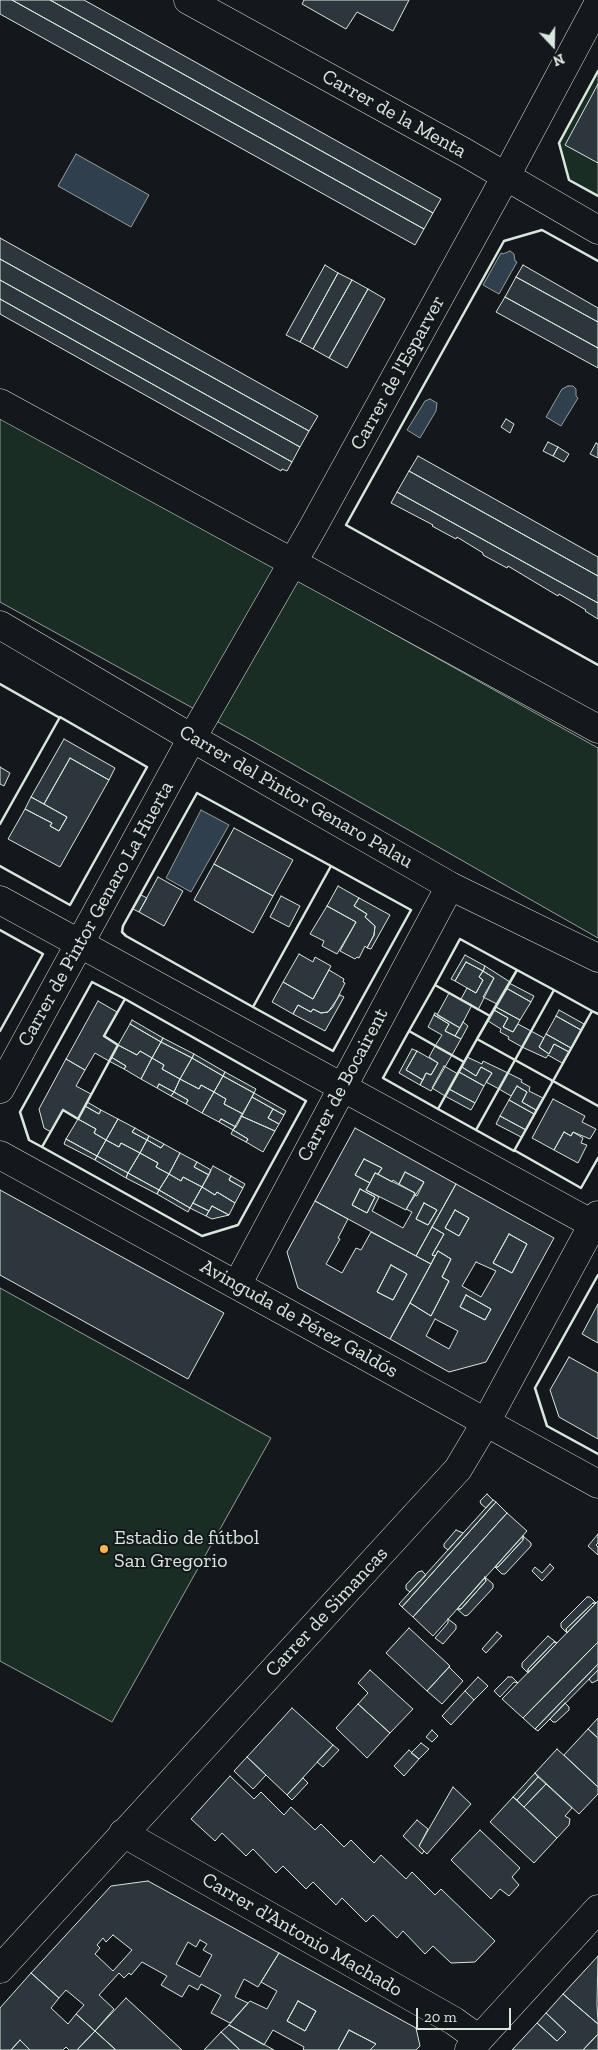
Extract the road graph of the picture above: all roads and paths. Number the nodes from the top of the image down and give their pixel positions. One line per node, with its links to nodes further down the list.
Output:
1 (188, 0): 3 (street, Carrer de la Menta)
2 (598, 4): 3 (street, Carrer de l'Esparver)
3 (506, 176): 4 (street, Carrer de la Menta); 6 (street, Carrer de l'Esparver)
4 (598, 230)
5 (0, 403): 6 (street)
6 (292, 561): 8 (street); 9 (street, Carrer de l'Esparver)
7 (0, 625): 9 (street, Carrer del Pintor Genaro Palau)
8 (598, 730)
9 (192, 738): 10 (street, Carrer del Pintor Genaro Palau); 12 (street, Carrer de Pintor Genaro La Huerta)
10 (450, 886): 13 (street, Carrer del Pintor Genaro Palau); 14 (street, Carrer de Bocairent)
11 (0, 900): 12 (street)
12 (79, 944): 14 (street); 15 (street, Carrer de Pintor Genaro La Huerta)
13 (598, 958)
14 (342, 1086): 17 (street); 18 (street, Carrer de Bocairent)
15 (0, 1088)
16 (0, 1155): 18 (street, Avinguda de Pérez Galdós)
17 (596, 1222): 19 (street, Carrer de Simancas)
18 (237, 1285): 19 (street, Avinguda de Pérez Galdós)
19 (486, 1422): 20 (street, Avinguda de Pérez Galdós); 21 (street, Carrer de Simancas)
20 (598, 1484)
21 (123, 1833): 23 (street, Carrer de Simancas); 24 (street, Carrer d'Antonio Machado)
22 (598, 1909): 24 (street)
23 (0, 1969)
24 (474, 2044)

